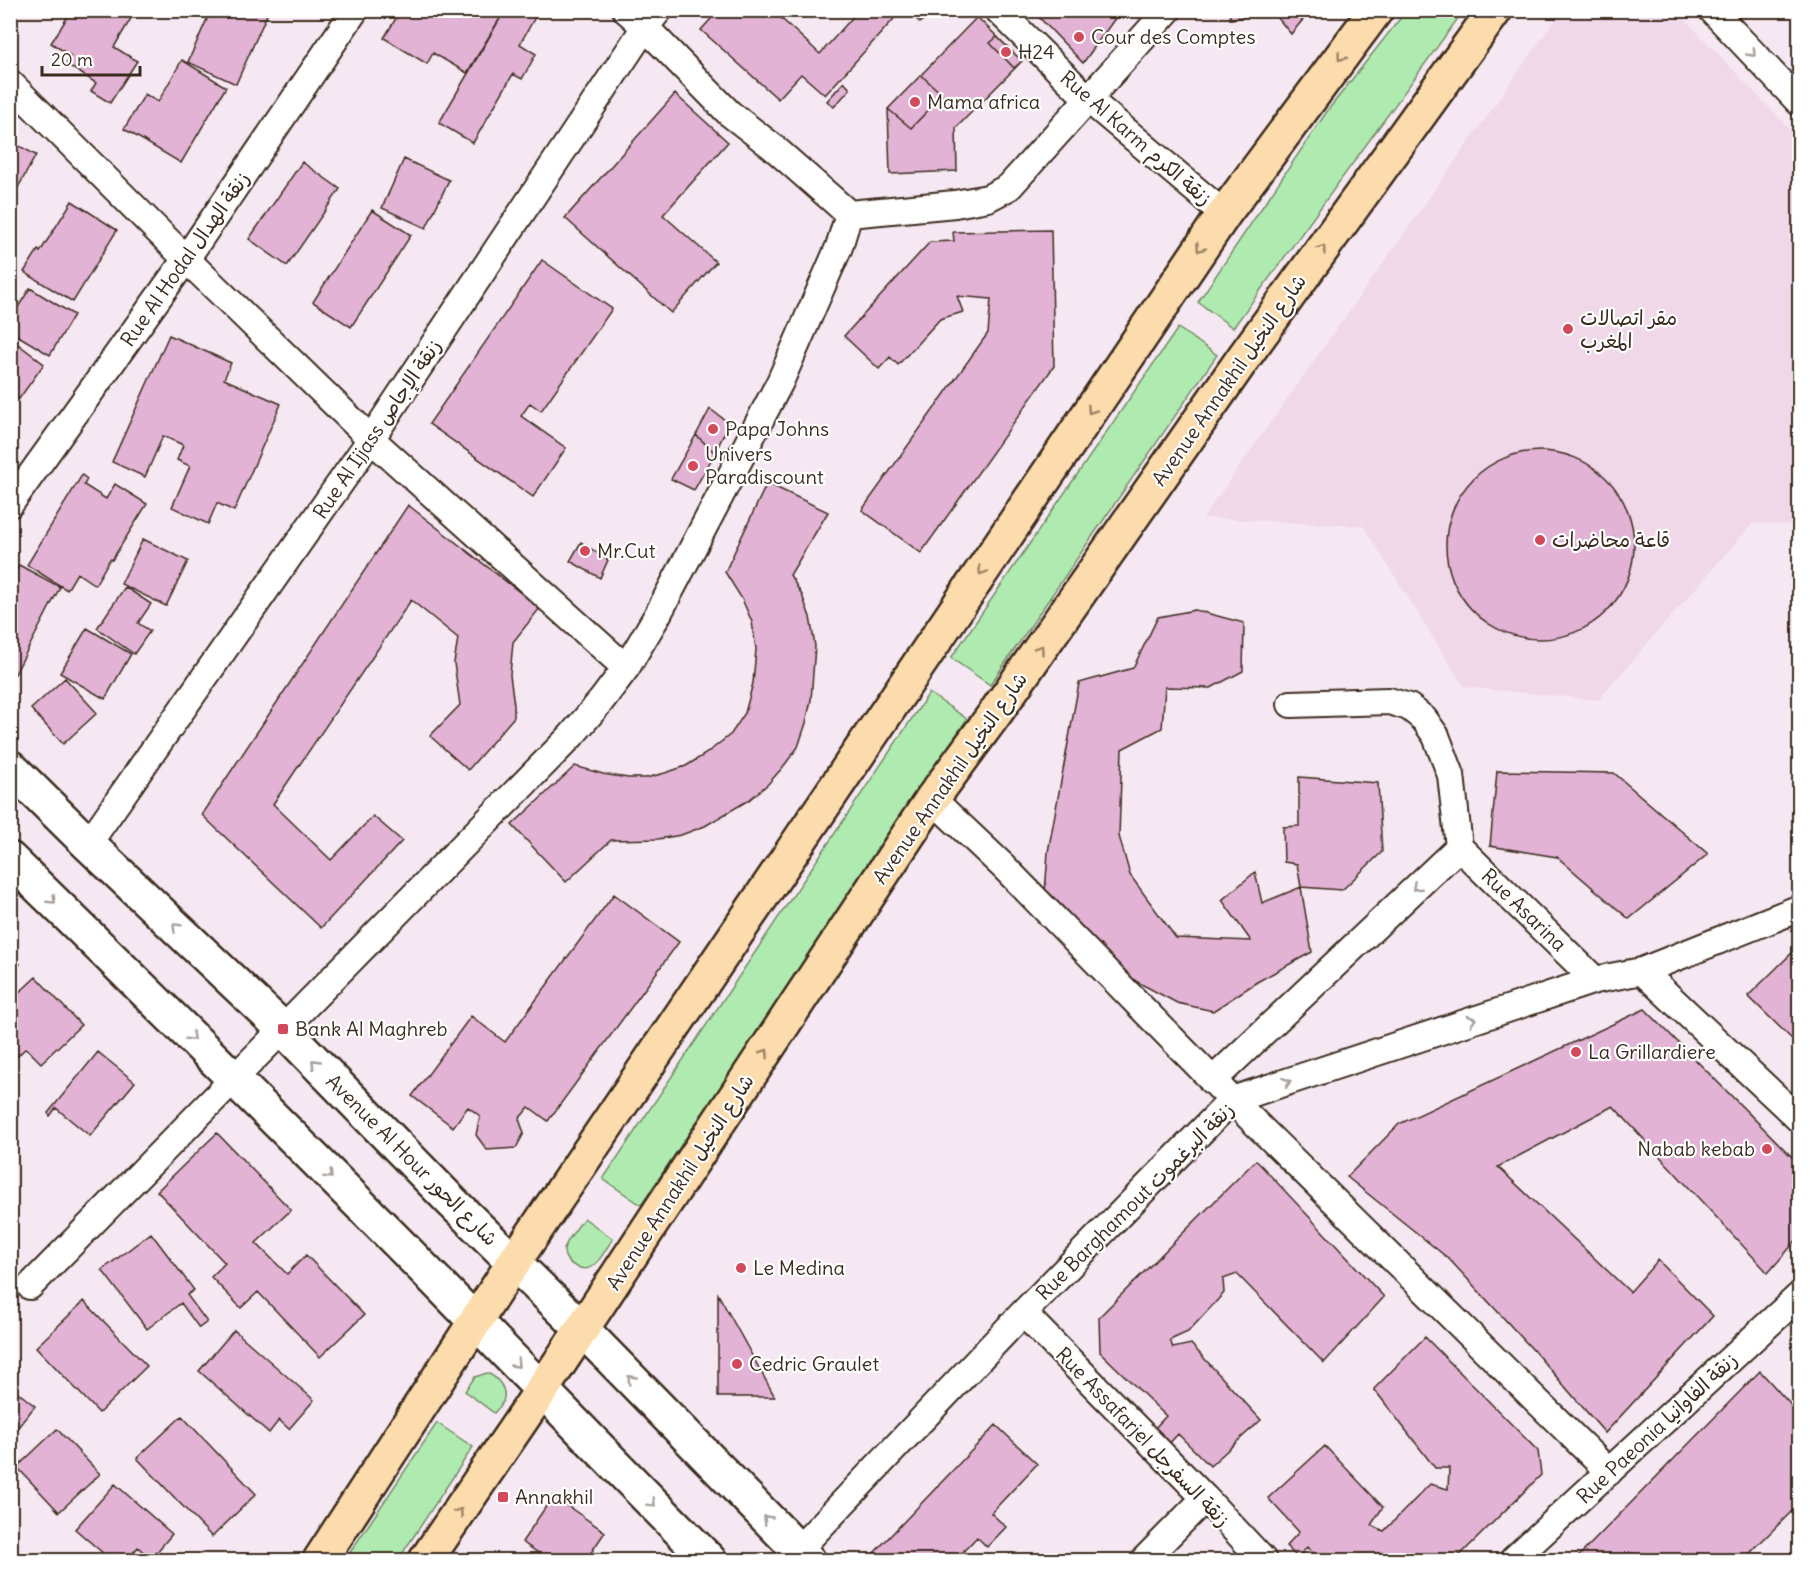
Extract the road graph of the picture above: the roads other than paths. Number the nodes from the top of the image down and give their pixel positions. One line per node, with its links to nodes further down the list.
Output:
1 (355, 10): 14 (street, Rue Al Hodal زنقة الهدال)
2 (626, 10): 8 (street)
3 (998, 10): 10 (street, Rue Al Karm زنقة الكرم)
4 (1168, 10): 10 (street)
5 (1376, 10): 13 (main road, one-way to 13)
6 (1495, 10): 20 (main road, Avenue Annakhil شارع النخيل, one-way to 6)
7 (1712, 10): 11 (street, one-way to 11)
8 (652, 19): 12 (street); 15 (street, Rue Al Ijjass زنقة الإجاص)
9 (10, 83): 14 (street)
10 (1088, 99): 12 (street); 13 (street, Rue Al Karm زنقة الكرم)
11 (1800, 103)
12 (849, 214): 17 (street)
13 (1224, 214): 32 (main road, one-way to 32)
14 (186, 259): 15 (street); 16 (street, Rue Al Hodal زنقة الهدال)
15 (371, 439): 17 (street); 21 (street, Rue Al Ijjass زنقة الإجاص)
16 (10, 504)
17 (626, 668): 27 (street)
18 (1291, 704): 22 (street)
19 (10, 766): 21 (street, Avenue Al Hour شارع الحور)
20 (932, 799): 29 (street); 37 (main road, Avenue Annakhil شارع النخيل, one-way to 20)
21 (88, 843): 27 (street, Avenue Al Hour شارع الحور, one-way to 21)
22 (1459, 847): 26 (street, Rue Asarina); 29 (street, one-way to 29)
23 (10, 859): 28 (street, one-way to 28)
24 (1800, 909): 25 (street)
25 (1642, 971): 26 (street); 31 (street)
26 (1595, 980): 30 (street, Rue Barghamout زنقة البرغموت, one-way to 26)
27 (283, 1029): 28 (street); 32 (street, Avenue Al Hour شارع الحور, one-way to 27)
28 (234, 1079): 33 (street); 36 (street, one-way to 36)
29 (1212, 1081): 30 (street)
30 (1232, 1100): 35 (street, Rue Barghamout زنقة البرغموت); 39 (street)
31 (1800, 1120)
32 (514, 1262): 36 (main road); 37 (street, Avenue Al Hour شارع الحور)
33 (30, 1286)
34 (1800, 1295): 39 (street, Rue Paeonia زنقة الفاوانيا)
35 (1023, 1313): 40 (street, Rue Assafarjel زنقة السفرجل); 41 (street, Rue Barghamout زنقة البرغموت)
36 (475, 1321): 38 (street, one-way to 38); 42 (main road)
37 (582, 1329): 38 (main road, Avenue Annakhil شارع النخيل); 41 (street, Avenue Al Hour شارع الحور, one-way to 37)
38 (541, 1391): 43 (main road, Avenue Annakhil شارع النخيل, one-way to 38); 44 (street, one-way to 44)
39 (1609, 1472): 47 (street, Rue Paeonia زنقة الفاوانيا)
40 (1205, 1498): 45 (street); 46 (street, Rue Assafarjel زنقة السفرجل)
41 (803, 1555)
42 (320, 1560)
43 (426, 1560)
44 (709, 1560)
45 (1144, 1560)
46 (1263, 1560)
47 (1514, 1560)

